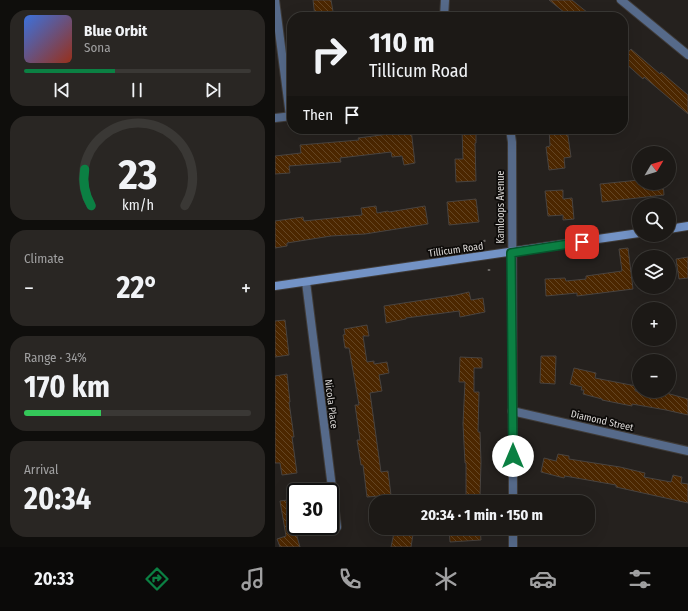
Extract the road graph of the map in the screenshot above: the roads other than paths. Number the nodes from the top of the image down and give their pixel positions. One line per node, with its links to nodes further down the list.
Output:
1 (275, 0): 6 (street)
2 (445, 0): 4 (street)
3 (621, 0): 5 (street)
4 (444, 12)
5 (688, 55)
6 (287, 87)
7 (287, 116): 8 (street)
8 (275, 118)
9 (510, 134): 13 (street, Kamloops Avenue)
10 (688, 226): 11 (main road)
11 (676, 228)
12 (632, 234): 13 (main road, Tillicum Road)
13 (511, 253): 14 (main road, Tillicum Road); 16 (street, Kamloops Avenue)
14 (306, 282): 15 (main road, Tillicum Road); 18 (street, Nicola Place)
15 (275, 286)
16 (512, 411): 17 (street, Diamond Street); 19 (street, Kamloops Avenue)
17 (688, 450)
18 (331, 483)
19 (513, 495)
20 (513, 535): 21 (street)
21 (513, 547)

